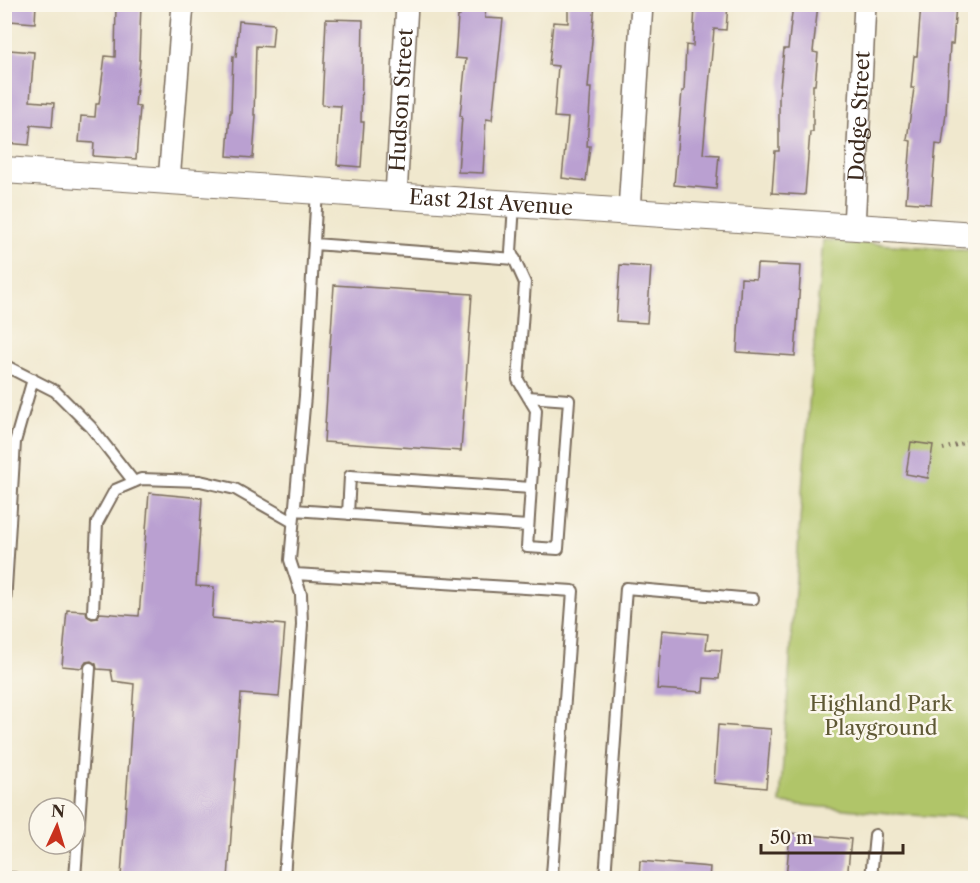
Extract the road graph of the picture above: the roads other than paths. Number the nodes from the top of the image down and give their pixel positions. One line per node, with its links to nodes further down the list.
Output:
1 (183, 4): 6 (street)
2 (407, 4): 8 (street, Hudson Street)
3 (642, 4): 10 (street)
4 (866, 4): 11 (street, Dodge Street)
5 (4, 170): 6 (street, East 21st Avenue)
6 (169, 181): 7 (street, East 21st Avenue)
7 (317, 191): 8 (street, East 21st Avenue); 13 (lane)
8 (396, 196): 9 (street, East 21st Avenue)
9 (514, 204): 10 (street, East 21st Avenue); 14 (lane)
10 (629, 212): 11 (street, East 21st Avenue)
11 (854, 227): 12 (street, East 21st Avenue)
12 (975, 235)
13 (314, 244): 14 (lane); 20 (lane)
14 (515, 259): 17 (lane)
15 (4, 365): 16 (lane)
16 (33, 380): 18 (lane); 27 (lane)
17 (528, 397): 19 (lane); 23 (lane)
18 (134, 482): 22 (lane); 26 (lane)
19 (531, 488): 21 (lane); 23 (lane)
20 (294, 510): 21 (lane); 22 (lane)
21 (348, 514): 23 (lane)
22 (293, 522): 24 (lane)
23 (528, 526)
24 (295, 574): 33 (lane); 34 (lane)
25 (753, 599): 35 (lane)
26 (93, 612)
27 (4, 620)
28 (90, 668): 32 (lane)
29 (875, 835): 36 (lane)
30 (4, 878): 31 (lane)
31 (14, 879)
32 (75, 879)
33 (284, 879)
34 (549, 879)
35 (605, 879)
36 (871, 879)

